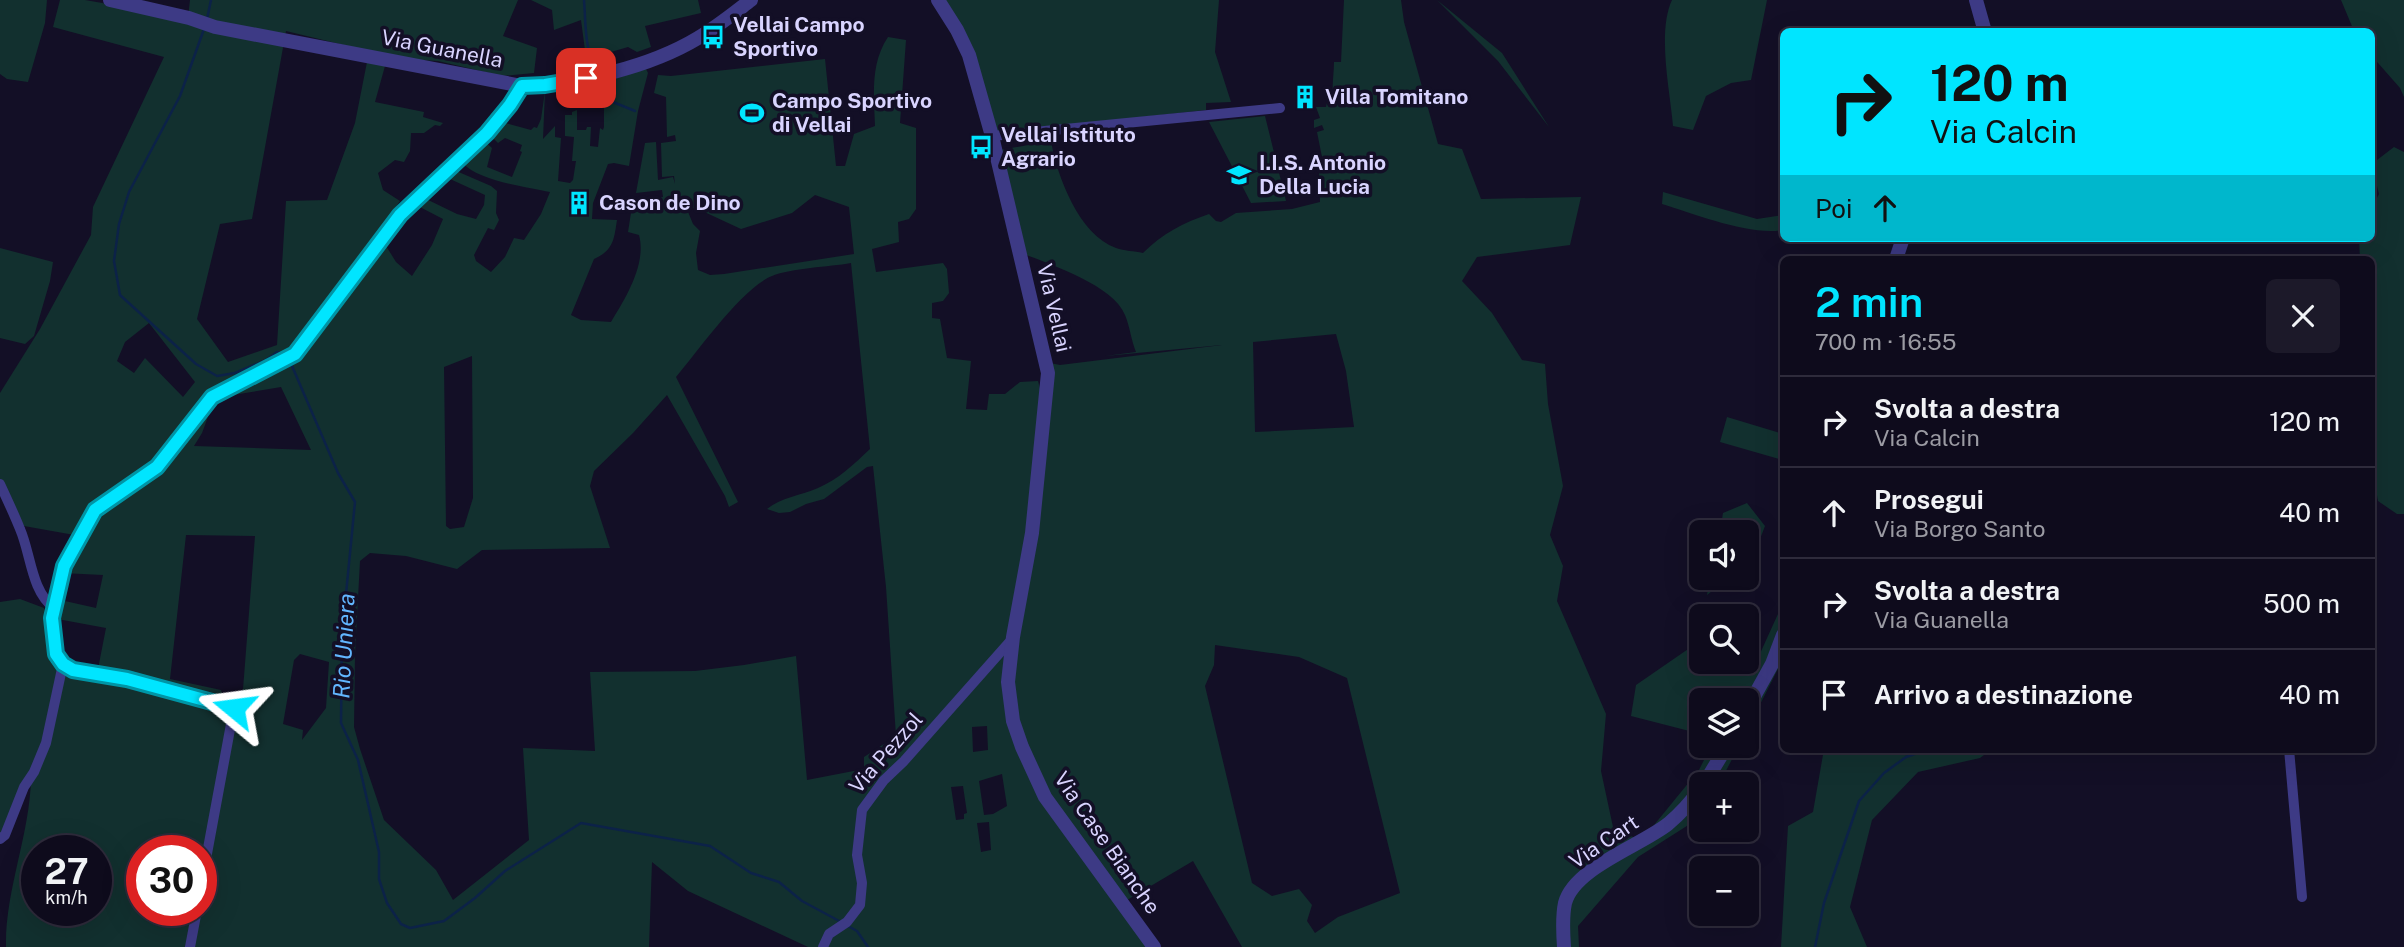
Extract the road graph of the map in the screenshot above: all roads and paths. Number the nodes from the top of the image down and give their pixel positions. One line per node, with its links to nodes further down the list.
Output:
1 (110, 0): 6 (street, Via Guanella)
2 (751, 0): 6 (street, Via Guanella)
3 (938, 0): 8 (street, Via Vellai)
4 (1976, 0): 5 (street)
5 (1984, 28)
6 (522, 86): 10 (street)
7 (1280, 108): 8 (street)
8 (992, 136): 11 (street, Via Vellai)
9 (0, 484): 10 (street)
10 (54, 608): 13 (street)
11 (1013, 637): 22 (street, Via Pezzol); 23 (street, Via Case Bianche)
12 (1780, 643): 14 (street)
13 (63, 664): 17 (street); 18 (street)
14 (1759, 688)
15 (2289, 753): 19 (street)
16 (1689, 804): 24 (street, Via Cart)
17 (210, 835)
18 (0, 839)
19 (2302, 897)
20 (194, 926): 21 (street)
21 (190, 947)
22 (823, 947)
23 (1154, 947)
24 (1564, 947)

